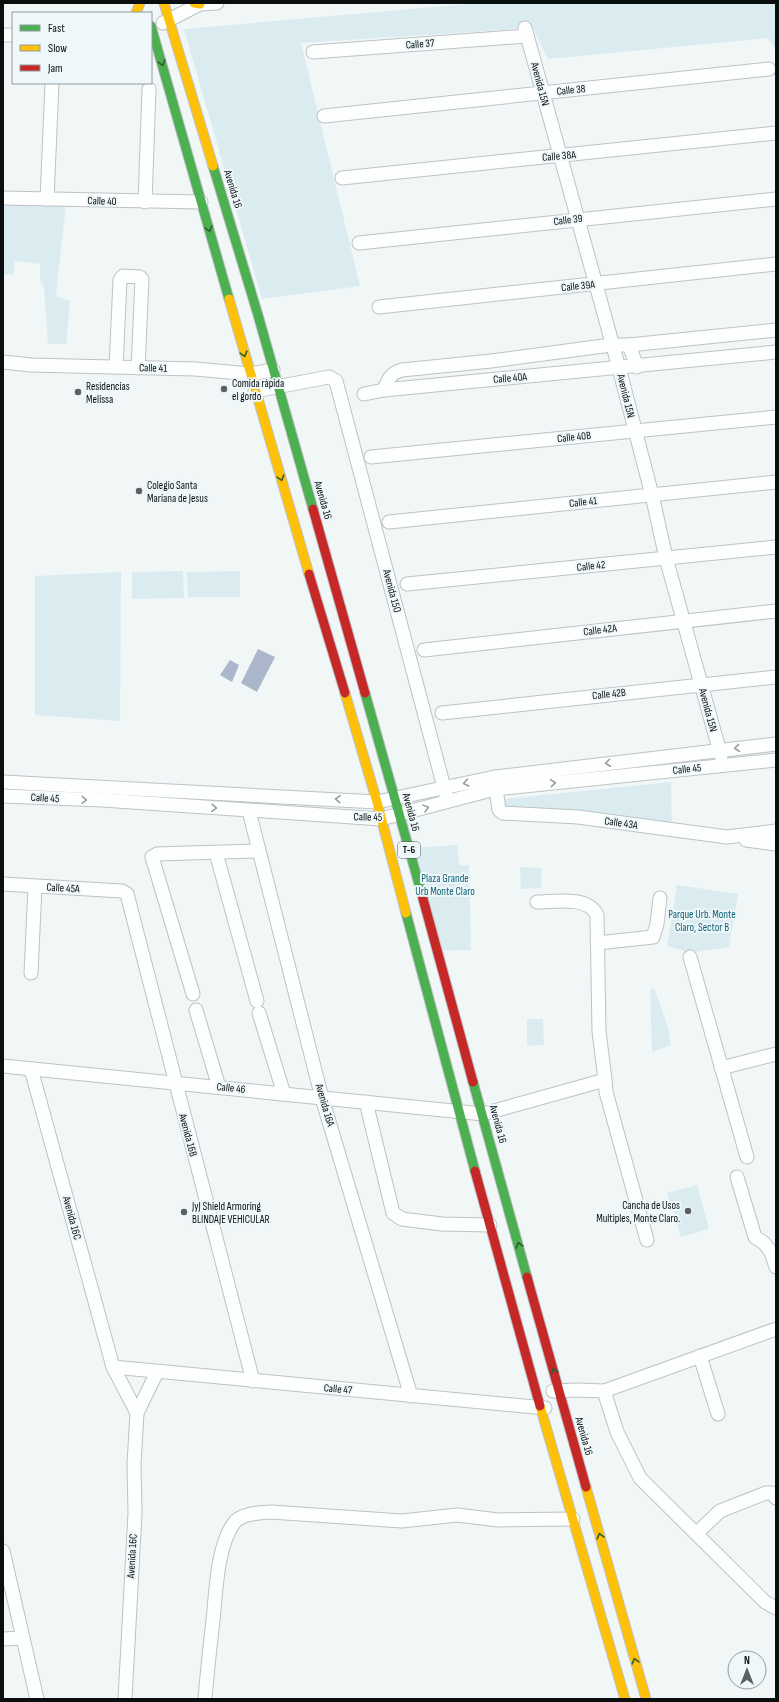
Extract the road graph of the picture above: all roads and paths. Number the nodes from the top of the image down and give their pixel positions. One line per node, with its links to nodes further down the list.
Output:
1 (164, 3): 4 (highway, Avenida 16 / T-6)
2 (217, 3): 3 (street)
3 (197, 4): 4 (street)
4 (169, 19): 5 (street); 39 (highway, Avenida 16 / T-6)
5 (152, 28)
6 (152, 32): 21 (highway, T-6, one-way to 21)
7 (526, 32): 8 (street, Calle 37); 12 (street, Avenida 15N)
8 (313, 52)
9 (769, 69): 12 (street, Calle 38)
10 (52, 84): 18 (street)
11 (150, 89): 20 (street)
12 (542, 93): 13 (street, Calle 38); 15 (street, Avenida 15N)
13 (324, 116)
14 (776, 133): 15 (street, Calle 38A)
15 (559, 156): 16 (street, Calle 38A); 22 (street, Avenida 15N)
16 (342, 178)
17 (3, 198): 18 (street, Calle 40)
18 (47, 199): 20 (street, Calle 40)
19 (776, 199): 22 (street, Calle 39)
20 (145, 202): 21 (street, Calle 40)
21 (201, 202): 40 (highway, T-6, one-way to 40)
22 (577, 220): 23 (street, Calle 39); 25 (street, Avenida 15N)
23 (359, 243)
24 (776, 264): 25 (street, Calle 39A)
25 (596, 284): 26 (street, Calle 39A); 30 (street, Avenida 15N)
26 (379, 307)
27 (118, 313): 28 (street); 28 (street); 35 (street)
28 (140, 316): 37 (street)
29 (776, 330): 31 (street)
30 (611, 345): 31 (street, Calle 40A); 33 (street, Calle 40A); 38 (street, Avenida 15N)
31 (629, 345): 36 (street)
32 (776, 352): 36 (street, Calle 40A)
33 (491, 361): 41 (street); 43 (street, Calle 40A)
34 (3, 362): 35 (street, Calle 41)
35 (116, 367): 37 (street, Calle 41)
36 (637, 367): 38 (street, Calle 40A)
37 (138, 368): 40 (street, Calle 41)
38 (619, 368): 41 (street, Calle 40A); 47 (street, Avenida 15N)
39 (273, 370): 40 (street, Calle 41); 42 (highway, Avenida 16 / T-6)
40 (250, 374): 44 (highway, T-6)
41 (494, 380): 43 (street, Calle 40A)
42 (278, 386): 44 (street); 67 (street, Avenida 15O); 69 (highway, Avenida 16 / T-6)
43 (384, 390): 45 (street, Calle 40A)
44 (255, 391): 70 (highway, T-6, one-way to 70)
45 (364, 394)
46 (776, 417): 47 (street, Calle 40B)
47 (635, 431): 48 (street, Calle 40B); 50 (street, Avenida 15N)
48 (371, 457)
49 (776, 482): 50 (street, Calle 41)
50 (652, 495): 51 (street, Calle 41); 53 (street, Avenida 15N)
51 (389, 522)
52 (776, 547): 53 (street, Calle 42)
53 (666, 558): 54 (street, Calle 42); 56 (street, Avenida 15N)
54 (407, 584)
55 (776, 611): 56 (street, Calle 42A)
56 (683, 621): 57 (street, Calle 42A); 59 (street, Avenida 15N)
57 (424, 650)
58 (776, 676): 59 (street, Calle 42B)
59 (700, 684): 60 (street, Calle 42B); 62 (street, Avenida 15N)
60 (442, 713)
61 (776, 744): 62 (street, Calle 45, one-way to 62)
62 (719, 750): 64 (street, Avenida 15N); 66 (street, Calle 45, one-way to 66)
63 (776, 760): 64 (street, Calle 45)
64 (723, 765): 66 (street, Calle 45, one-way to 64)
65 (3, 782): 70 (street, Calle 45, one-way to 65)
66 (495, 783): 67 (street, Calle 45, one-way to 67); 71 (street, Calle 45); 76 (street, Calle 43A)
67 (444, 787): 69 (street, Calle 45); 71 (street, Avenida 15O)
68 (3, 796): 72 (street, Calle 45, one-way to 72)
69 (395, 798): 70 (street, Calle 45); 73 (highway, Avenida 16 / T-6)
70 (377, 802): 74 (highway, T-6)
71 (448, 802): 73 (street, Calle 45, one-way to 71)
72 (249, 811): 74 (street, Calle 45); 78 (street, Avenida 16A)
73 (400, 815): 74 (street, Calle 45); 101 (highway, Avenida 16 / T-6)
74 (381, 819): 100 (highway, T-6)
75 (776, 831): 76 (street, Calle 43A)
76 (727, 837): 77 (street)
77 (776, 844)
78 (258, 851): 79 (street); 98 (street, Avenida 16A)
79 (216, 853): 88 (street); 97 (street)
80 (3, 884): 81 (street, Calle 45A)
81 (34, 887): 82 (street, Calle 45A); 87 (street)
82 (122, 891): 95 (street, Avenida 16B)
83 (660, 898): 85 (street)
84 (536, 902): 85 (street)
85 (597, 943): 94 (street)
86 (690, 957): 92 (street)
87 (31, 973)
88 (193, 994)
89 (196, 1010): 96 (street)
90 (776, 1054): 92 (street)
91 (3, 1066): 93 (street, Calle 46)
92 (721, 1068): 102 (street)
93 (30, 1069): 95 (street, Calle 46); 109 (street, Avenida 16C)
94 (605, 1080): 101 (street); 105 (street)
95 (175, 1083): 96 (street, Calle 46); 111 (street, Avenida 16B)
96 (219, 1087): 97 (street, Calle 46)
97 (284, 1094): 98 (street, Calle 46)
98 (322, 1098): 99 (street, Calle 46); 115 (street, Avenida 16A)
99 (366, 1102): 100 (street, Calle 46); 104 (street)
100 (458, 1111): 101 (street, Calle 46); 104 (highway, T-6)
101 (483, 1114): 112 (highway, Avenida 16 / T-6, one-way to 101)
102 (747, 1157)
103 (737, 1176): 106 (street)
104 (490, 1225): 114 (highway, T-6)
105 (647, 1240)
106 (776, 1267)
107 (776, 1329): 108 (street)
108 (700, 1356): 113 (street); 119 (street)
109 (112, 1367): 110 (street, Calle 47); 118 (street, Avenida 16C)
110 (157, 1372): 111 (street, Calle 47); 118 (street)
111 (253, 1381): 115 (street, Calle 47)
112 (559, 1390): 113 (street); 114 (street); 117 (highway, Avenida 16 / T-6)
113 (604, 1391): 122 (street)
114 (536, 1393): 116 (highway, T-6)
115 (411, 1396): 116 (street, Calle 47)
116 (541, 1408): 117 (street, Calle 47); 121 (highway, T-6)
117 (563, 1408): 131 (highway, Avenida 16 / T-6, one-way to 117)
118 (137, 1413): 128 (street, Avenida 16C)
119 (718, 1414)
120 (776, 1498): 122 (street)
121 (573, 1519): 129 (street); 130 (highway, T-6)
122 (697, 1534): 124 (street)
123 (4, 1557): 125 (street)
124 (776, 1608)
125 (22, 1638): 126 (street); 127 (street)
126 (3, 1639)
127 (36, 1699)
128 (125, 1699)
129 (205, 1699)
130 (625, 1699)
131 (646, 1699)

